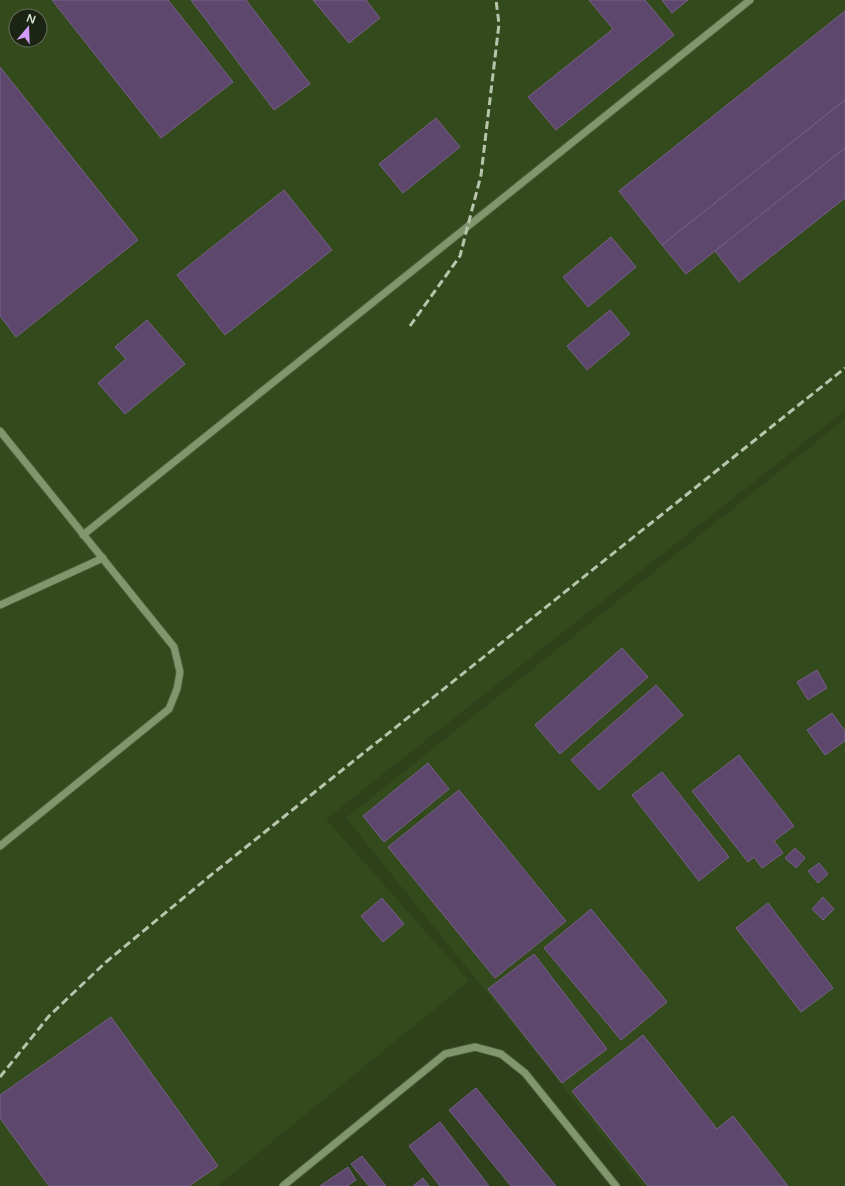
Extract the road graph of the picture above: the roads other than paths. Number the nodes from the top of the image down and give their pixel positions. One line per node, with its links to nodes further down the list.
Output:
1 (750, 0): 3 (lane)
2 (0, 431): 3 (lane)
3 (83, 535): 4 (lane)
4 (102, 558): 5 (lane); 6 (lane)
5 (0, 605)
6 (0, 846)
7 (283, 1186): 8 (lane)
8 (616, 1186)

